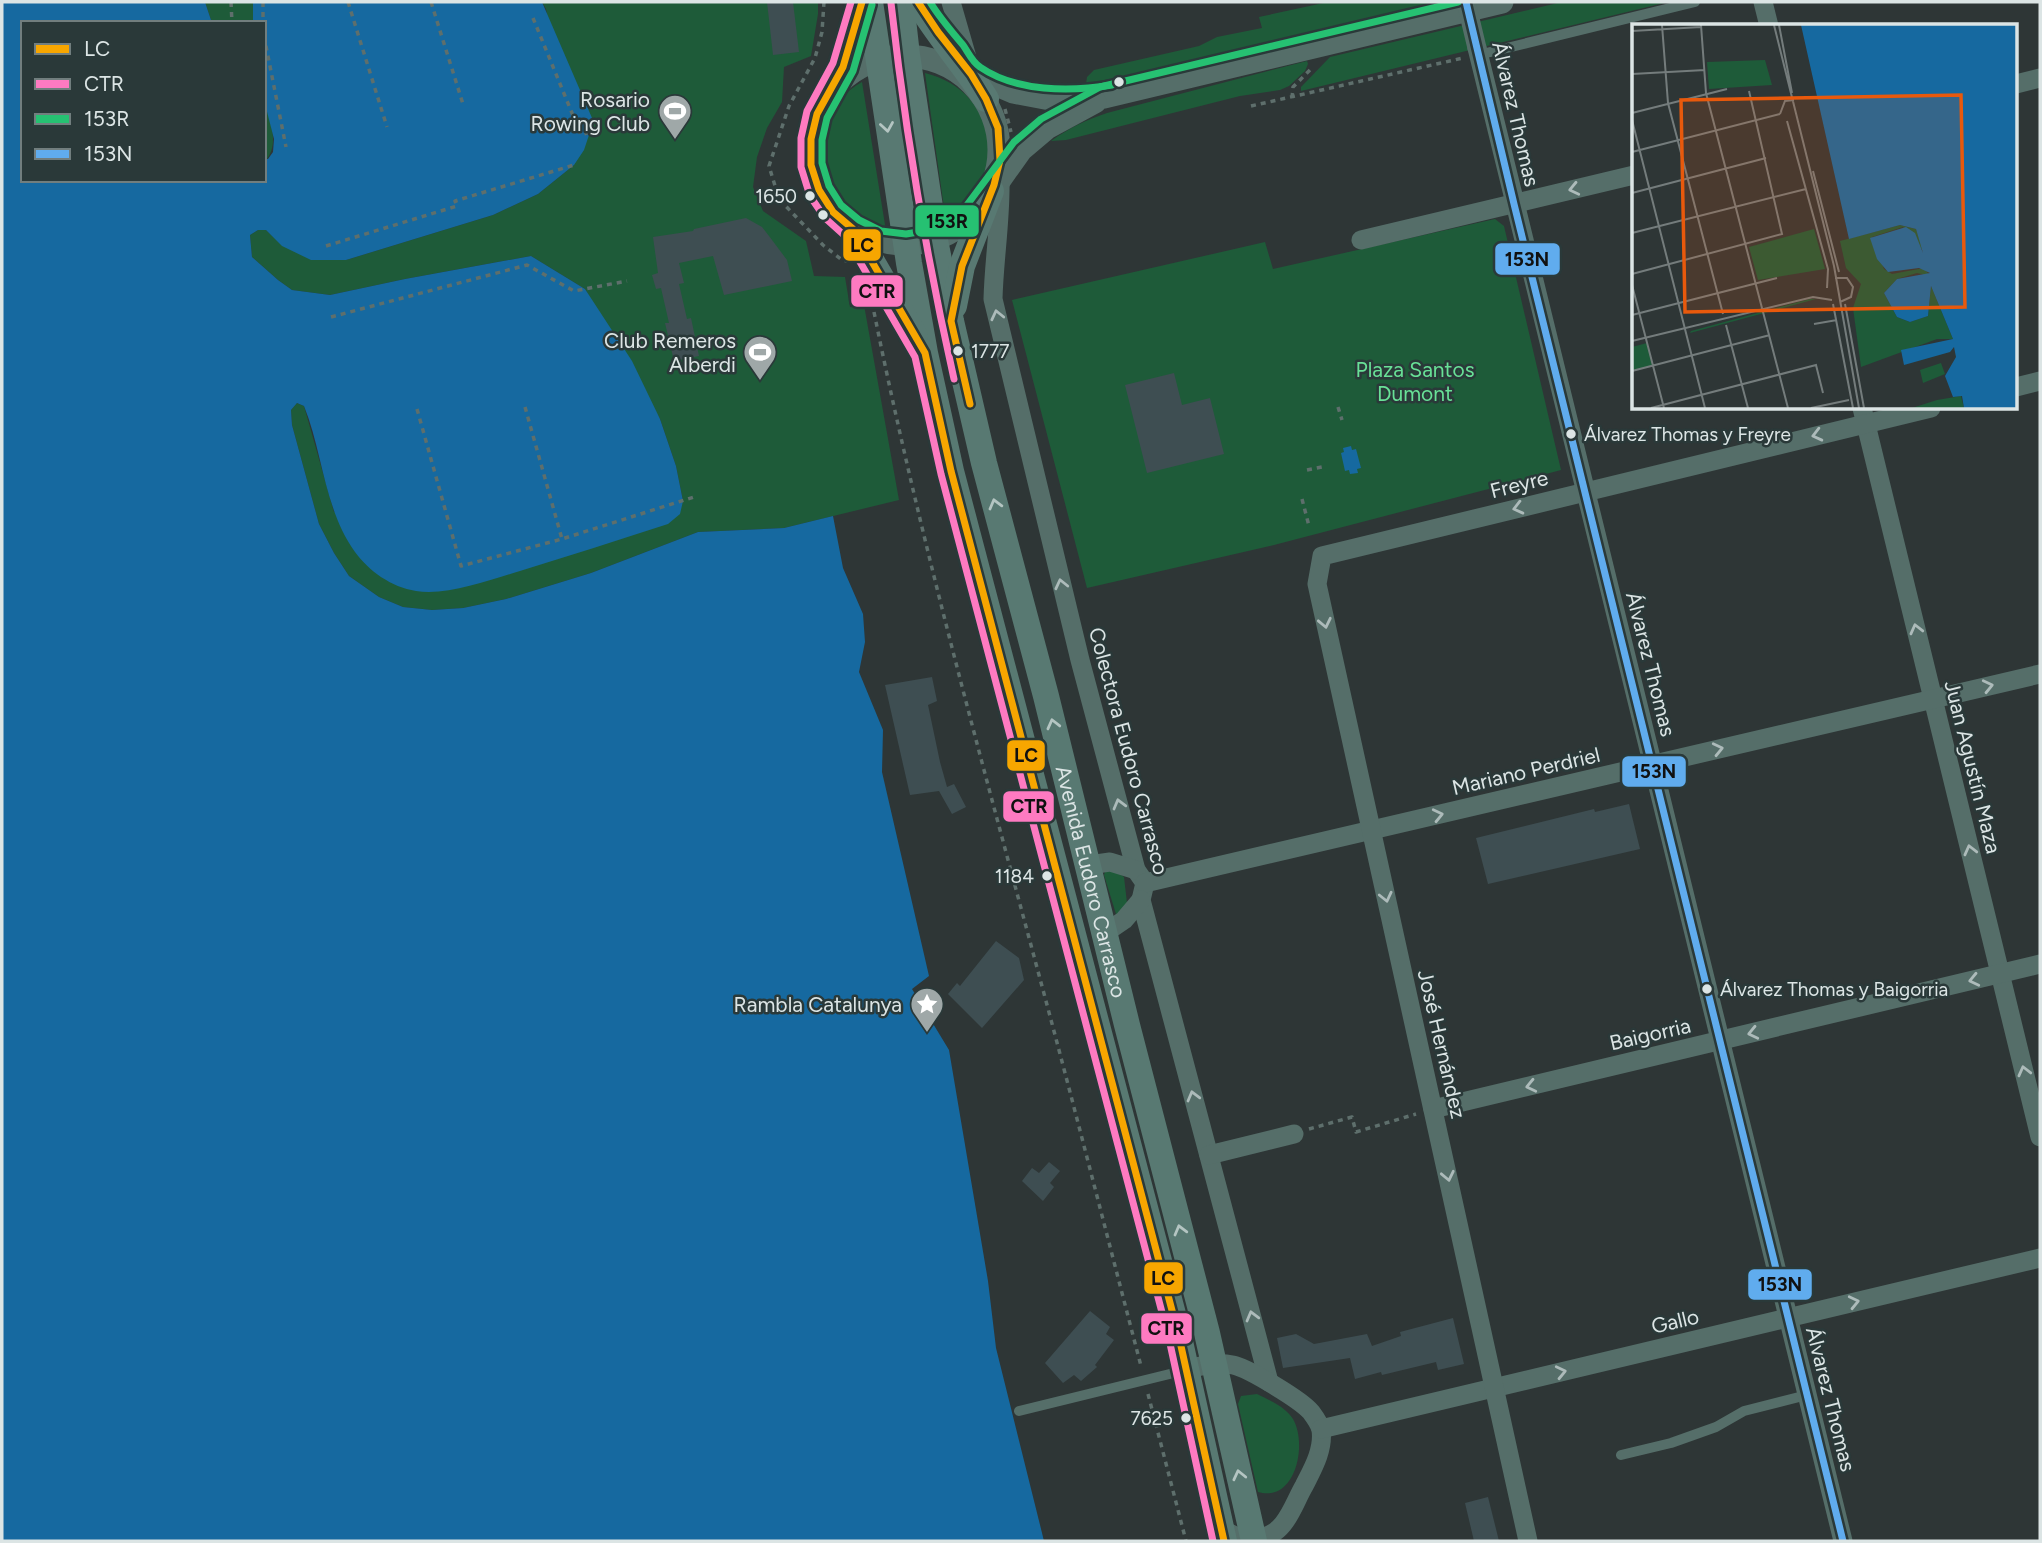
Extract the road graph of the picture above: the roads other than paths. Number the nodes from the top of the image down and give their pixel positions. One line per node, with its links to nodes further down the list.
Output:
1 (862, 2): 17 (main road)
2 (870, 2): 13 (main road, Avenida Eudoro Carrasco)
3 (901, 2): 12 (main road, Avenida Eudoro Carrasco)
4 (918, 2): 14 (main road)
5 (951, 2): 14 (street)
6 (1466, 2): 11 (street, Álvarez Thomas, bridge)
7 (1502, 2): 18 (street)
8 (1695, 2): 11 (lane)
9 (1763, 2): 10 (street)
10 (1768, 24)
11 (1478, 51): 22 (street, Álvarez Thomas)
12 (907, 55): 13 (street); 14 (street); 24 (main road, Avenida Eudoro Carrasco)
13 (877, 59): 17 (street); 26 (main road, Avenida Eudoro Carrasco, one-way to 26)
14 (960, 70): 18 (street); 19 (main road)
15 (2040, 78): 16 (street)
16 (2018, 84)
17 (830, 92): 23 (street)
18 (1104, 97): 20 (street)
19 (995, 104): 20 (street)
20 (1003, 174): 24 (street); 27 (main road); 40 (street, Colectora Eudoro Carrasco, one-way to 20)
21 (1632, 175): 22 (street, one-way to 22)
22 (1514, 204): 25 (street); 33 (street, Álvarez Thomas)
23 (853, 229): 26 (street); 28 (main road)
24 (935, 240): 26 (street); 27 (main road, Avenida Eudoro Carrasco)
25 (1362, 240)
26 (906, 245): 28 (main road, Avenida Eudoro Carrasco)
27 (951, 321): 39 (main road, Avenida Eudoro Carrasco, one-way to 27)
28 (925, 353): 52 (main road, Avenida Eudoro Carrasco)
29 (2040, 381): 30 (street)
30 (2018, 386)
31 (1914, 410): 32 (street, Freyre)
32 (1864, 416): 33 (street, Freyre, one-way to 33); 36 (street, Juan Agustín Maza, one-way to 32)
33 (1585, 492): 34 (street, Freyre, one-way to 34); 37 (street, Álvarez Thomas)
34 (1322, 556): 38 (street, José Hernández, one-way to 38)
35 (2040, 674): 36 (street, Mariano Perdriel, one-way to 35)
36 (1933, 699): 37 (street, Mariano Perdriel, one-way to 36); 43 (street, Juan Agustín Maza, one-way to 36)
37 (1652, 765): 38 (street, Mariano Perdriel, one-way to 37); 44 (street, Álvarez Thomas)
38 (1371, 830): 40 (street, Mariano Perdriel); 45 (street, José Hernández, one-way to 45)
39 (1089, 865): 40 (street, Mariano Perdriel); 41 (main road, Avenida Eudoro Carrasco)
40 (1141, 884): 41 (street); 48 (street, Colectora Eudoro Carrasco, one-way to 40)
41 (1105, 933): 51 (main road, Avenida Eudoro Carrasco, one-way to 41)
42 (2040, 964): 43 (street, Baigorria)
43 (2000, 974): 44 (street, Baigorria, one-way to 44); 47 (street, Juan Agustín Maza, one-way to 43)
44 (1719, 1041): 45 (street, Baigorria, one-way to 45); 50 (street, Álvarez Thomas)
45 (1433, 1109): 54 (street, José Hernández, one-way to 54)
46 (1294, 1134): 48 (street)
47 (2040, 1138)
48 (1209, 1155): 53 (street, Colectora Eudoro Carrasco, one-way to 48)
49 (2040, 1258): 50 (street, Gallo, one-way to 49)
50 (1788, 1318): 54 (street, Gallo, one-way to 50); 55 (street, Álvarez Thomas)
51 (1214, 1362): 52 (street); 53 (street); 60 (main road, Avenida Eudoro Carrasco, one-way to 51)
52 (1186, 1370): 56 (lane); 59 (main road, Avenida Eudoro Carrasco)
53 (1269, 1382): 57 (street)
54 (1494, 1388): 57 (street, Gallo); 61 (street, José Hernández)
55 (1807, 1395): 58 (lane); 62 (street, Álvarez Thomas)
56 (1019, 1411)
57 (1321, 1429): 60 (street)
58 (1621, 1455)
59 (1223, 1535): 60 (street)
60 (1254, 1541)
61 (1528, 1541)
62 (1843, 1541)

